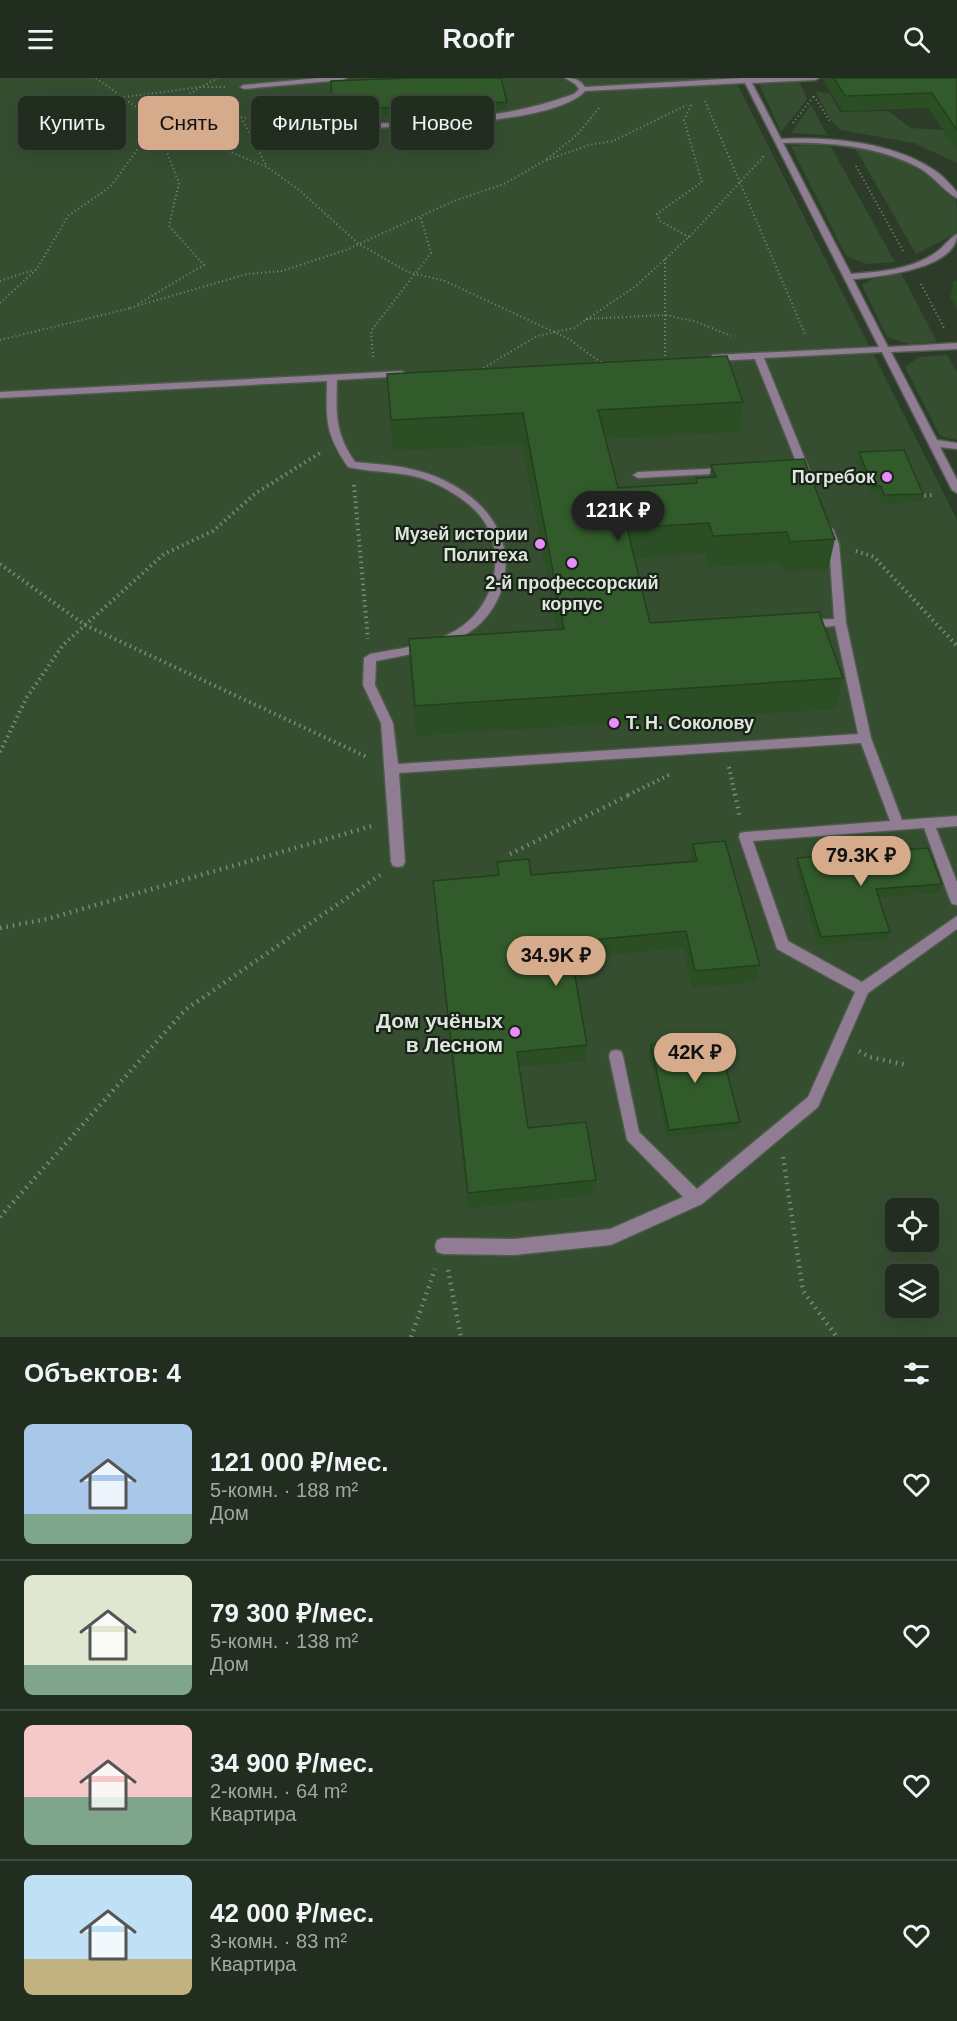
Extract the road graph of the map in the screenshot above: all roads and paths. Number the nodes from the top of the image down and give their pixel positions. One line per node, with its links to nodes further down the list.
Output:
1 (96, 78): 12 (path)
2 (218, 78): 8 (path)
3 (343, 78): 9 (lane)
4 (569, 78): 11 (lane)
5 (804, 78): 6 (lane); 7 (lane); 22 (path)
6 (815, 78)
7 (747, 80): 10 (lane); 21 (lane)
8 (201, 87): 9 (path); 13 (path); 14 (path)
9 (244, 87): 18 (path)
10 (621, 88): 11 (lane); 26 (path)
11 (583, 89): 20 (lane)
12 (122, 96)
13 (185, 96)
14 (126, 97)
15 (126, 99): 17 (path)
16 (692, 102): 26 (path); 28 (path); 31 (path)
17 (138, 109)
18 (241, 117): 19 (path); 27 (path)
19 (251, 118)
20 (379, 125)
21 (778, 141): 22 (lane); 38 (lane)
22 (843, 143): 29 (lane); 35 (path)
23 (138, 149): 36 (path)
24 (167, 150): 41 (path)
25 (225, 150): 27 (path)
26 (544, 161): 30 (path)
27 (267, 167): 33 (path)
28 (740, 181): 31 (path); 48 (path)
29 (957, 196)
30 (420, 215): 33 (path); 37 (path)
31 (689, 237): 34 (path)
32 (957, 237): 35 (lane)
33 (359, 244): 37 (path); 41 (path)
34 (665, 259): 42 (path); 43 (path)
35 (913, 267): 38 (lane); 46 (path)
36 (37, 268): 39 (path); 40 (path)
37 (415, 274): 44 (path); 55 (path)
38 (848, 277): 47 (lane)
39 (0, 281)
40 (0, 303)
41 (130, 308): 45 (path)
42 (666, 315): 43 (path); 49 (path); 53 (path)
43 (586, 320): 44 (path)
44 (554, 332): 51 (path); 52 (path)
45 (0, 340)
46 (955, 346): 47 (lane)
47 (885, 349): 48 (lane); 59 (lane)
48 (813, 354): 49 (lane)
49 (758, 355): 50 (lane); 64 (lane)
50 (700, 359)
51 (603, 364)
52 (480, 370)
53 (665, 372)
54 (410, 374): 55 (lane)
55 (375, 376): 56 (lane)
56 (332, 379): 57 (lane); 58 (lane)
57 (0, 395)
58 (336, 443): 61 (lane); 70 (path)
59 (933, 443): 60 (lane); 65 (lane)
60 (957, 446)
61 (352, 465): 73 (path); 73 (lane)
62 (744, 470): 63 (lane)
63 (638, 476)
64 (812, 489)
65 (957, 490)
66 (825, 522): 67 (lane)
67 (834, 544): 69 (lane); 72 (path)
68 (0, 564): 70 (path)
69 (840, 622): 71 (lane); 74 (lane)
70 (85, 625): 76 (path); 77 (path)
71 (795, 625)
72 (957, 646)
73 (370, 658): 77 (lane)
74 (865, 738): 75 (lane); 82 (lane)
75 (724, 747): 77 (lane); 83 (path)
76 (0, 752)
77 (392, 769): 79 (lane)
78 (681, 769): 84 (path)
79 (395, 819): 85 (lane); 88 (path)
80 (957, 821): 81 (lane)
81 (928, 823): 82 (lane); 86 (lane)
82 (898, 826): 83 (lane)
83 (745, 837): 89 (lane)
84 (510, 854)
85 (398, 862): 95 (path)
86 (957, 900)
87 (957, 922): 89 (lane)
88 (0, 928)
89 (863, 990): 90 (lane)
90 (842, 1040): 92 (path); 93 (lane)
91 (616, 1056): 94 (lane)
92 (907, 1065)
93 (779, 1130): 94 (lane); 99 (path)
94 (696, 1199): 96 (lane)
95 (0, 1217)
96 (443, 1246): 97 (path); 98 (path)
97 (411, 1337)
98 (461, 1337)
99 (837, 1337)

